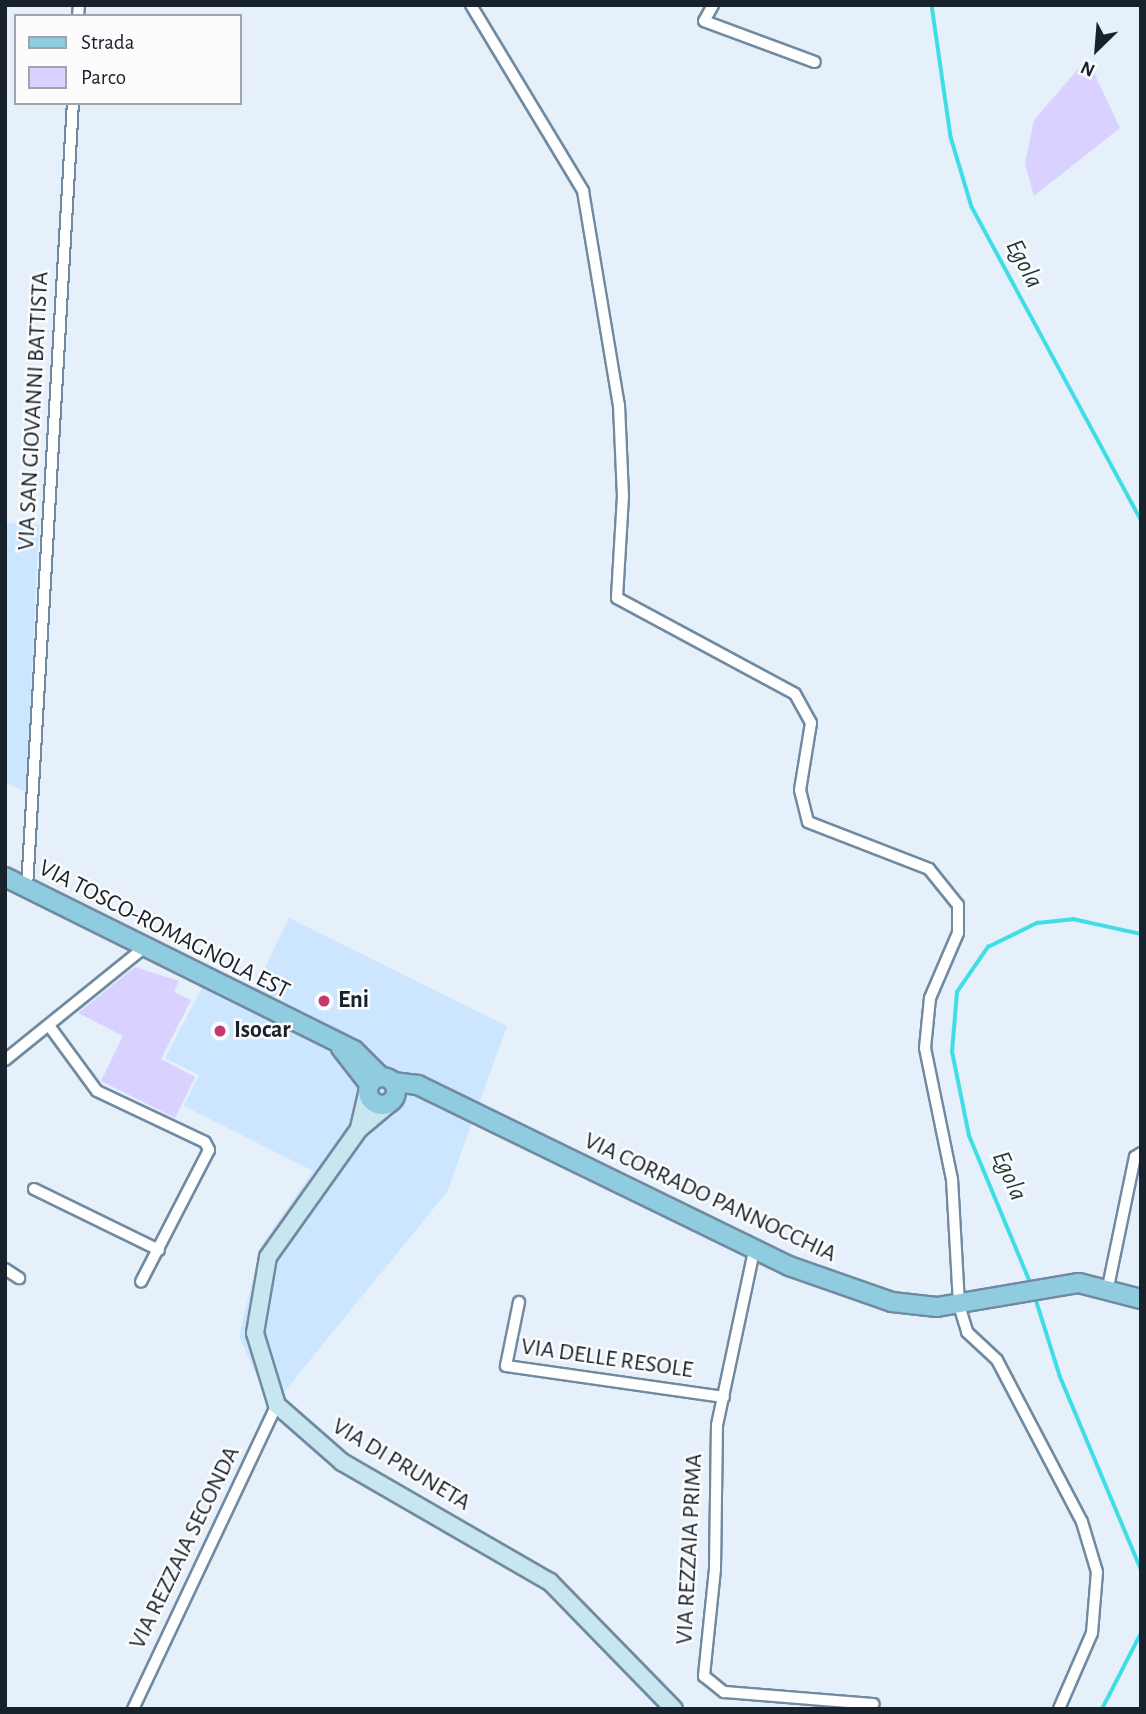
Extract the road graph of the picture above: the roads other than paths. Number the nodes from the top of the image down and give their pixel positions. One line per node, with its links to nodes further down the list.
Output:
1 (471, 5): 22 (street)
2 (713, 5): 3 (street)
3 (815, 62)
4 (73, 105): 6 (street, VIA SAN GIOVANNI BATTISTA)
5 (5, 877): 6 (main road, VIA TOSCO-ROMAGNOLA EST)
6 (27, 888): 7 (main road, VIA TOSCO-ROMAGNOLA EST)
7 (145, 947): 8 (street); 10 (main road, VIA TOSCO-ROMAGNOLA EST)
8 (50, 1027): 9 (street); 14 (street)
9 (5, 1060)
10 (382, 1090): 11 (main road); 11 (main road); 15 (main road, VIA CORRADO PANNOCCHIA)
11 (359, 1129): 24 (main road)
12 (1141, 1153): 19 (street)
13 (34, 1189): 14 (street)
14 (159, 1250): 18 (street)
15 (754, 1251): 22 (main road, VIA CORRADO PANNOCCHIA); 23 (street, VIA REZZAIA PRIMA)
16 (5, 1269): 17 (street)
17 (19, 1278)
18 (141, 1282)
19 (1108, 1287): 20 (main road, VIA CORRADO PANNOCCHIA); 22 (main road, VIA CORRADO PANNOCCHIA)
20 (1141, 1299)
21 (519, 1302): 23 (street, VIA DELLE RESOLE)
22 (959, 1305): 28 (street)
23 (724, 1397): 25 (street, VIA REZZAIA PRIMA)
24 (276, 1405): 26 (street, VIA REZZAIA SECONDA); 27 (main road, VIA DI PRUNETA)
25 (874, 1704)
26 (133, 1709)
27 (674, 1709)
28 (1059, 1709)

